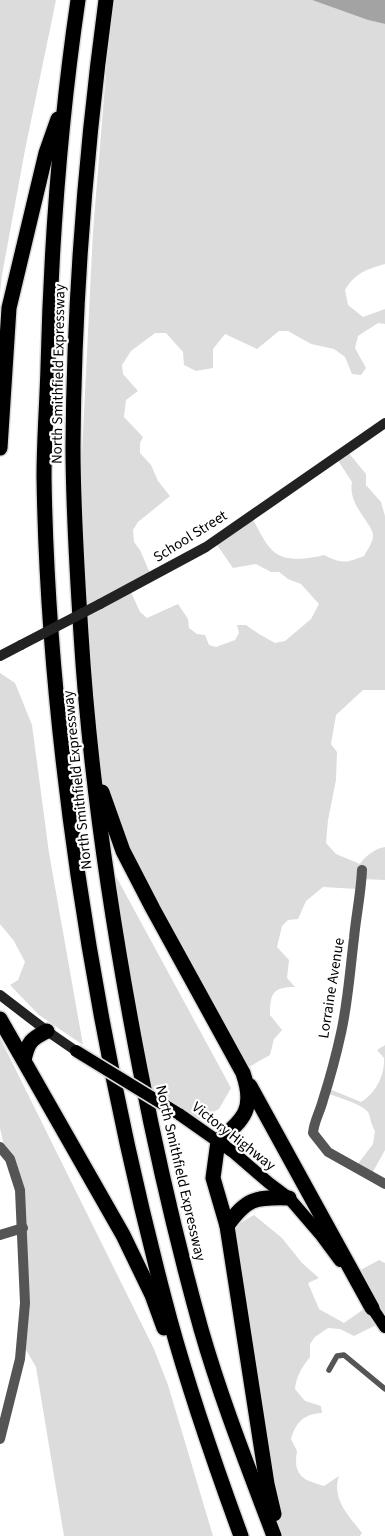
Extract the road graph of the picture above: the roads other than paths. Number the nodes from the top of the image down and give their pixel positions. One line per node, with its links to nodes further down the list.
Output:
1 (78, 0): 3 (highway, North Smithfield Expressway)
2 (106, 0): 7 (highway, North Smithfield Expressway)
3 (66, 94): 5 (highway); 24 (highway, North Smithfield Expressway)
4 (385, 423): 6 (street, School Street, bridge)
5 (0, 448)
6 (0, 656)
7 (88, 727): 14 (highway); 29 (highway, North Smithfield Expressway)
8 (362, 870): 17 (street, Lorraine Avenue)
9 (0, 994): 11 (street, Victory Highway)
10 (0, 1019): 13 (highway)
11 (48, 1031): 12 (street, Victory Highway); 13 (highway)
12 (76, 1051): 15 (main road, Victory Highway, bridge)
13 (24, 1060): 24 (highway)
14 (243, 1073): 15 (highway); 22 (highway)
15 (218, 1141): 18 (main road, Victory Highway); 19 (highway)
16 (0, 1147): 20 (street)
17 (385, 1184)
18 (290, 1198): 19 (highway); 22 (main road, Victory Highway)
19 (227, 1226): 30 (highway)
20 (23, 1228): 21 (street); 27 (street)
21 (0, 1235)
22 (372, 1308): 23 (main road, Victory Highway)
23 (385, 1327)
24 (184, 1366): 28 (highway, North Smithfield Expressway)
25 (329, 1370): 26 (lane)
26 (385, 1389)
27 (0, 1439)
28 (241, 1536)
29 (274, 1536)
30 (278, 1536)

